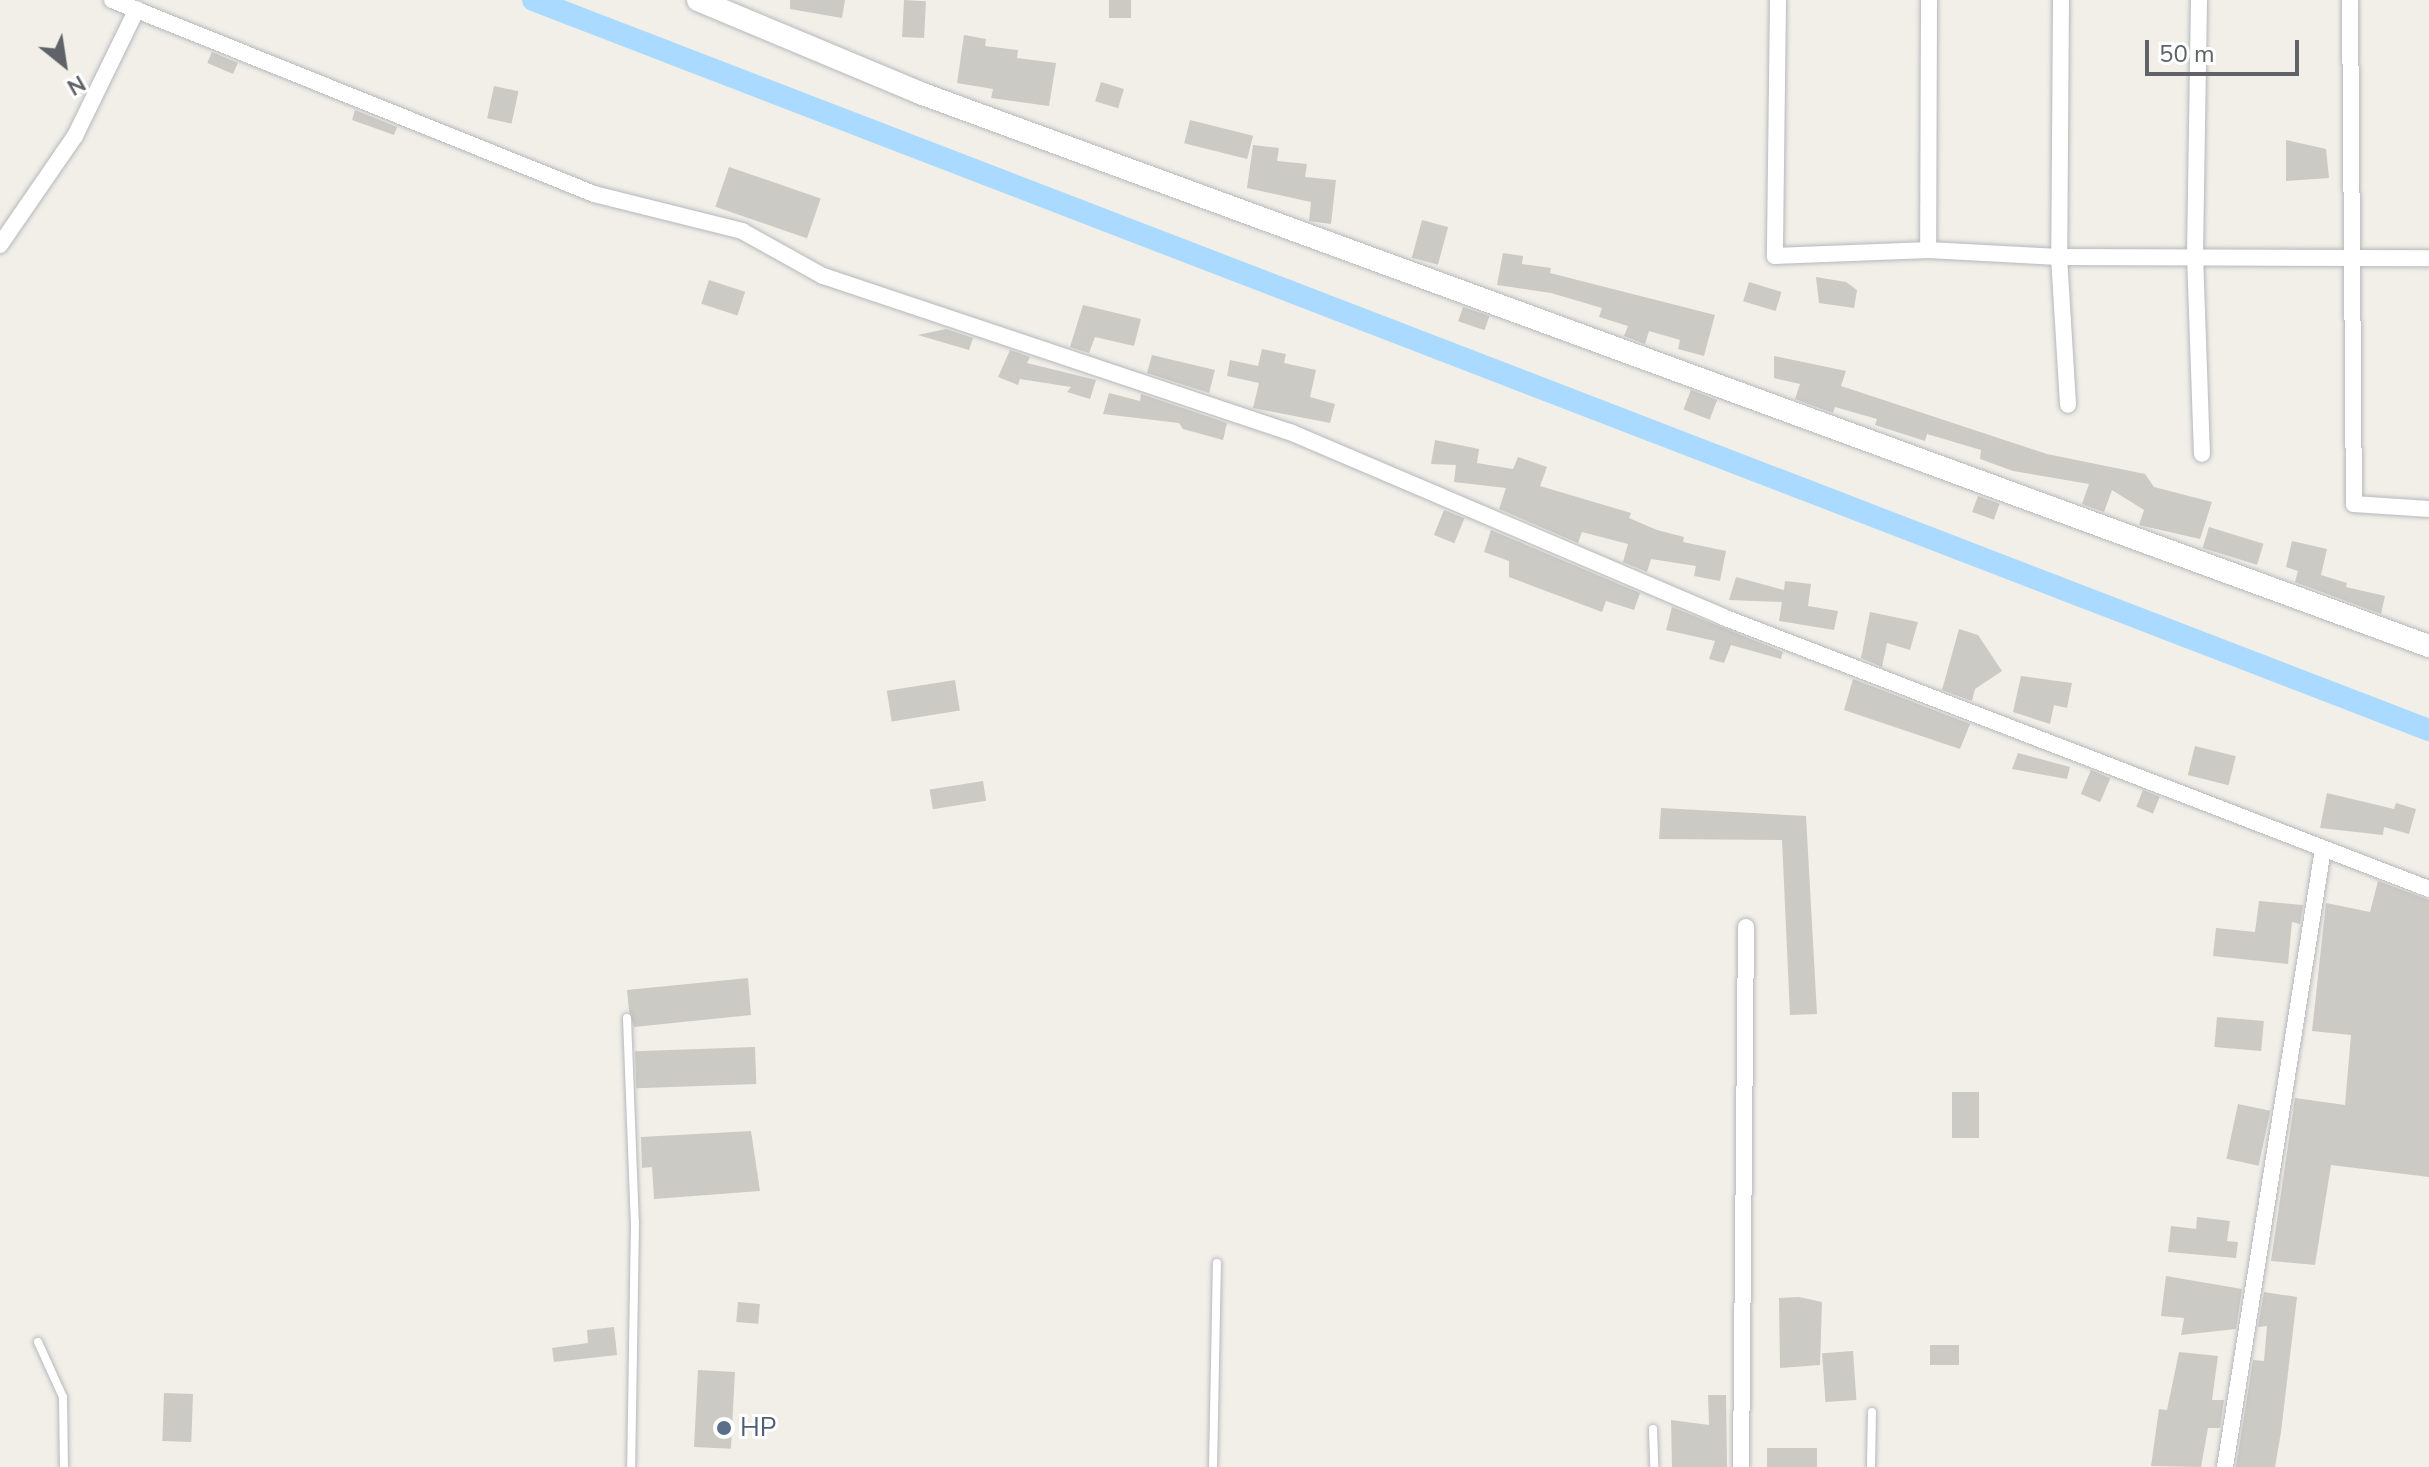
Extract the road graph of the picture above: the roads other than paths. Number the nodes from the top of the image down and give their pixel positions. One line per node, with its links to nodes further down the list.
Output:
1 (112, 0): 8 (street)
2 (698, 0): 18 (street)
3 (1778, 0): 10 (street)
4 (1929, 0): 10 (street)
5 (2061, 0): 12 (street)
6 (2199, 0): 11 (street)
7 (2350, 0): 13 (street)
8 (137, 9): 9 (street); 19 (street)
9 (0, 245)
10 (1928, 250): 12 (street)
11 (2195, 255): 12 (street); 13 (street); 16 (street)
12 (2059, 257): 15 (street)
13 (2352, 257): 14 (street); 17 (street)
14 (2429, 258)
15 (2068, 405)
16 (2202, 454)
17 (2429, 509)
18 (2429, 646)
19 (2323, 849): 20 (street); 33 (street)
20 (2429, 889)
21 (1746, 927): 31 (street)
22 (627, 1018): 28 (lane)
23 (1217, 1263): 29 (lane)
24 (38, 1342): 27 (lane)
25 (1872, 1412): 32 (lane)
26 (1653, 1429): 30 (lane)
27 (64, 1467)
28 (631, 1467)
29 (1213, 1467)
30 (1654, 1467)
31 (1741, 1467)
32 (1871, 1467)
33 (2225, 1467)

